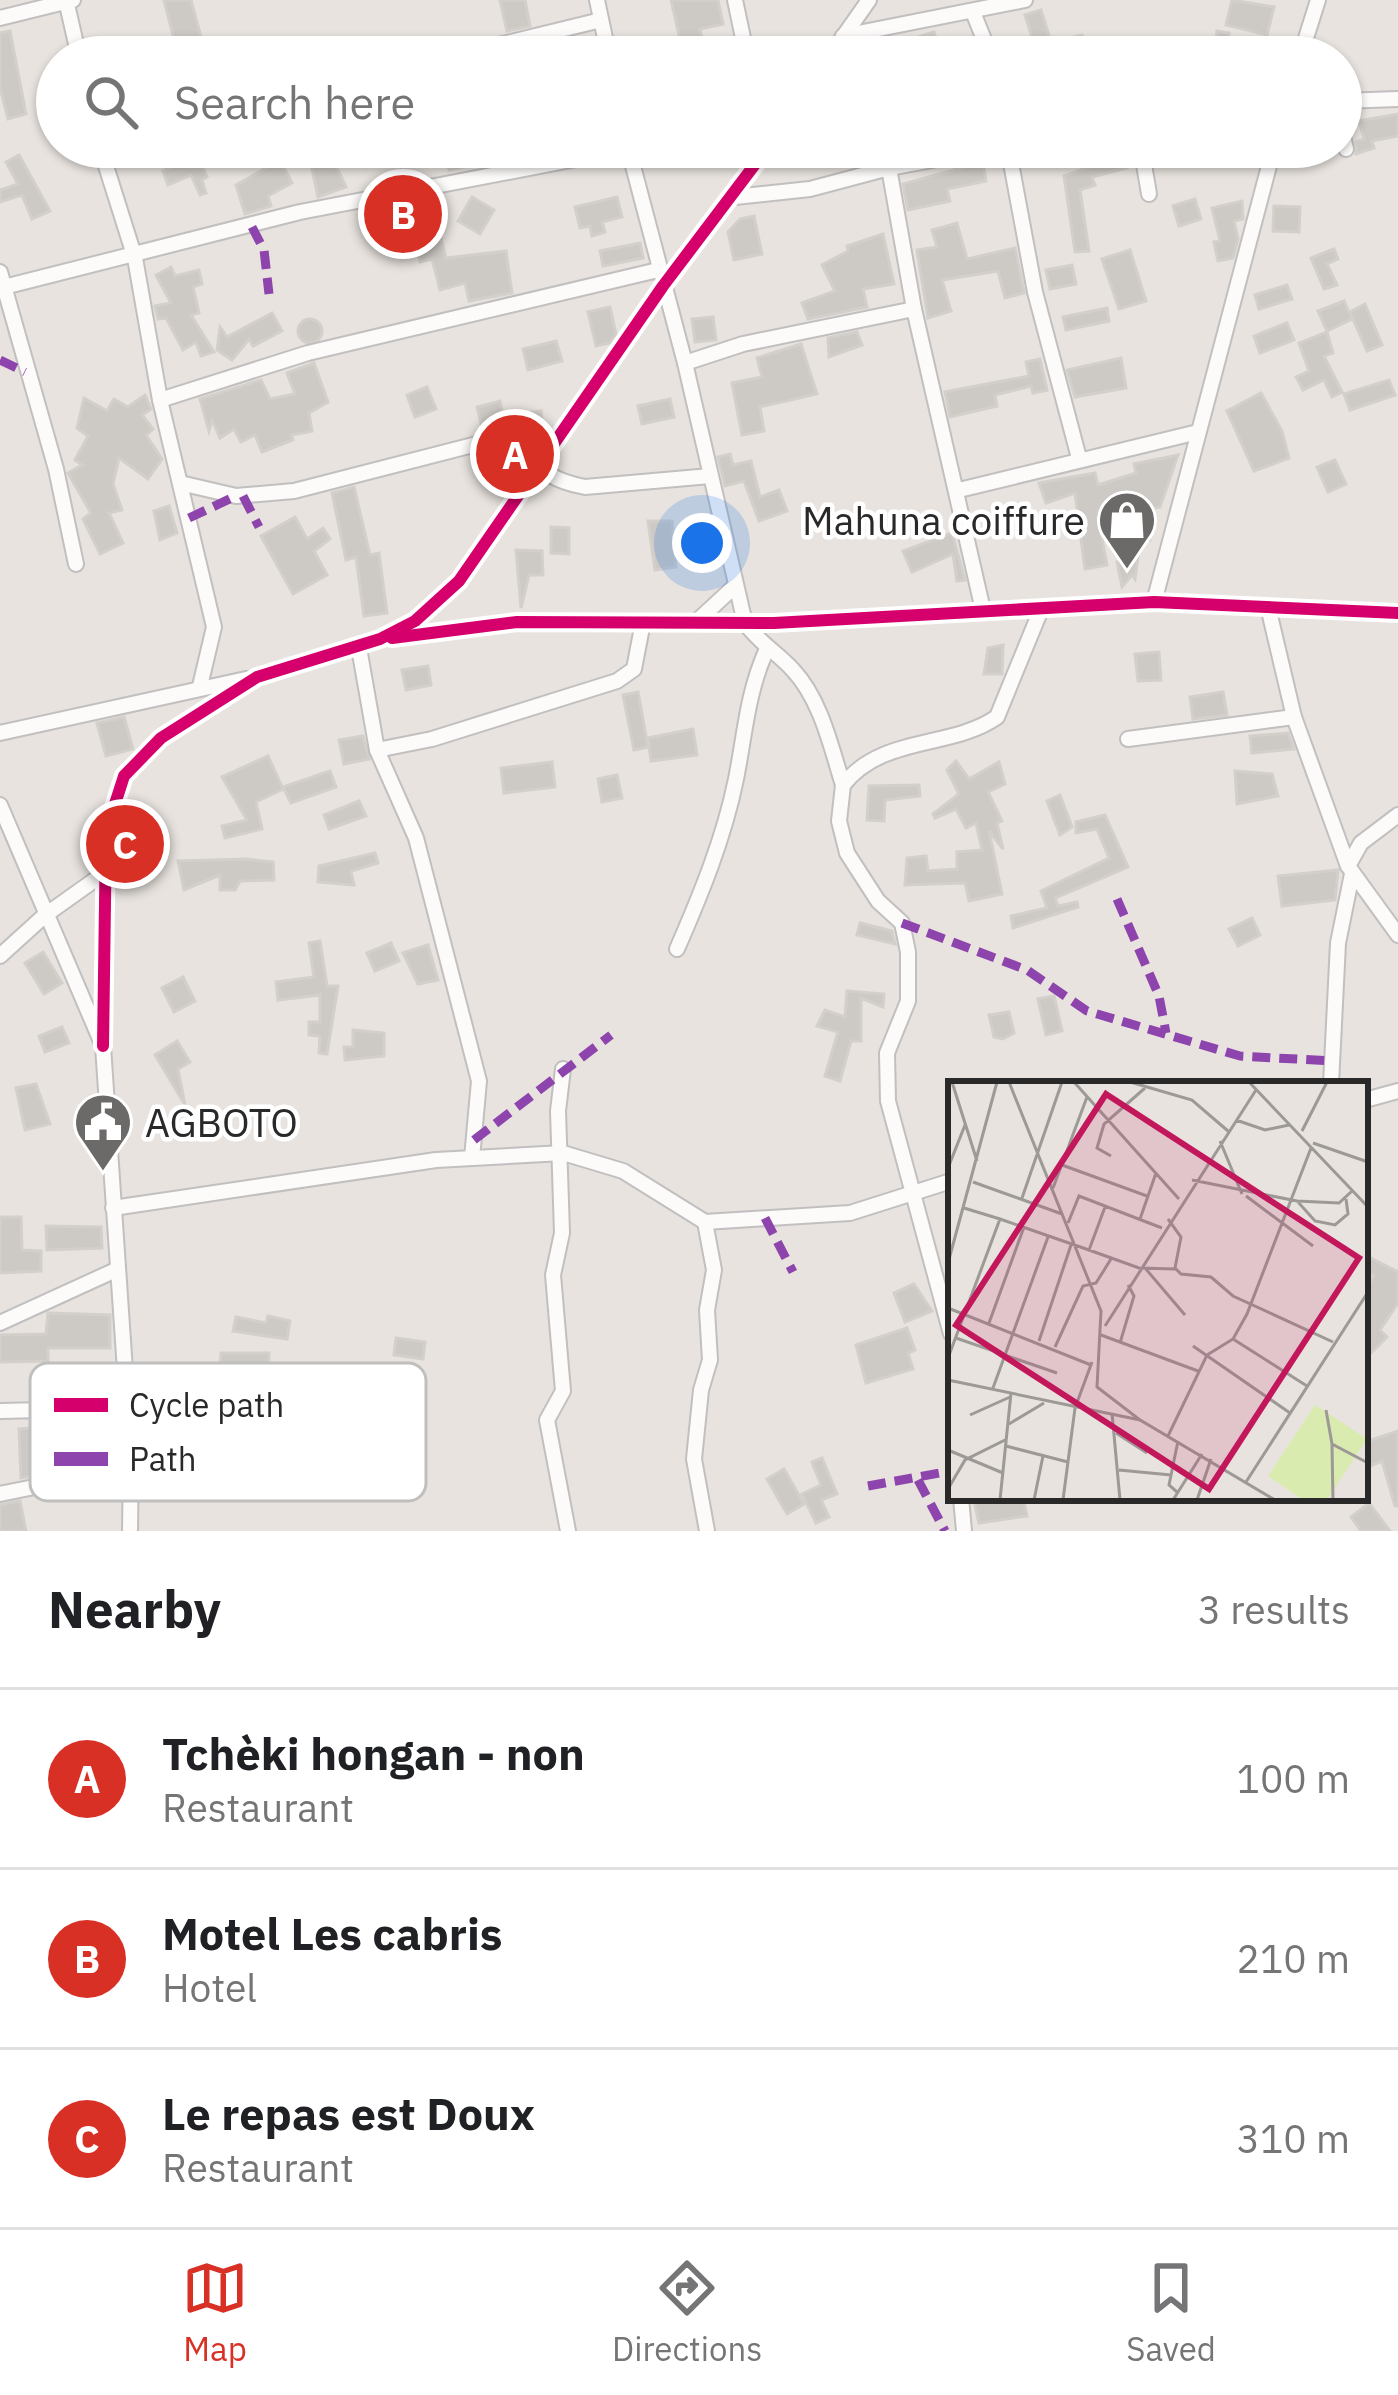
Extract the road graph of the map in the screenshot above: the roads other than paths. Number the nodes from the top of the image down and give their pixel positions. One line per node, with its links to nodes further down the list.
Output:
1 (69, 0): 8 (street); 10 (street)
2 (597, 0): 9 (street)
3 (734, 0): 13 (street)
4 (868, 0): 14 (street)
5 (1025, 0): 7 (street)
6 (1318, 0): 16 (street)
7 (973, 12): 14 (street); 15 (street)
8 (0, 18)
9 (602, 20): 11 (street); 12 (street)
10 (75, 36)
11 (536, 36)
12 (605, 36)
13 (742, 36)
14 (843, 36)
15 (983, 36)
16 (1307, 36)
17 (1398, 99): 18 (street)
18 (1362, 100)
19 (107, 168): 29 (street)
20 (526, 168): 29 (street)
21 (633, 168): 30 (street)
22 (754, 168): 28 (street)
23 (889, 168): 28 (street); 32 (street)
24 (1009, 168): 36 (street)
25 (1145, 168): 27 (street)
26 (1268, 168): 35 (street)
27 (1149, 194)
28 (735, 197): 30 (street)
29 (135, 258): 31 (street); 34 (street)
30 (661, 278): 33 (street); 34 (street); 37 (street)
31 (1, 283): 41 (street)
32 (914, 309): 33 (street); 40 (street)
33 (685, 363): 38 (street)
34 (160, 400): 39 (street)
35 (1198, 432): 36 (street); 43 (street)
36 (1078, 458): 40 (street)
37 (537, 467): 38 (street); 39 (street); 51 (street)
38 (710, 476): 42 (street)
39 (180, 483): 55 (street)
40 (959, 490): 45 (street)
41 (76, 564)
42 (735, 586): 49 (street); 50 (street)
43 (1154, 602): 44 (street); 46 (street)
44 (1268, 608): 47 (street); 56 (street)
45 (983, 610): 46 (street); 50 (street)
46 (1040, 612): 60 (street)
47 (1398, 614)
48 (643, 622): 49 (street); 51 (street); 59 (street)
49 (695, 623): 50 (street)
50 (745, 623): 53 (street)
51 (380, 639): 52 (street)
52 (358, 648): 54 (street); 59 (street)
53 (766, 651): 60 (street); 67 (street)
54 (257, 677): 55 (street); 63 (street)
55 (200, 686): 57 (street)
56 (1294, 717): 58 (street); 64 (street)
57 (0, 733)
58 (1128, 739)
59 (377, 750): 75 (street)
60 (843, 785): 77 (street)
61 (0, 805): 65 (street)
62 (1398, 815): 64 (street)
63 (110, 869): 65 (street); 69 (street)
64 (1350, 870): 66 (street); 71 (street)
65 (44, 916): 68 (street); 69 (street)
66 (1398, 935)
67 (677, 949)
68 (0, 956)
69 (103, 1046): 78 (street)
70 (563, 1069): 74 (street)
71 (1331, 1081)
72 (1398, 1091): 73 (street)
73 (1368, 1099)
74 (562, 1154): 75 (street); 79 (street); 91 (street)
75 (472, 1159): 78 (street)
76 (948, 1181): 77 (street)
77 (916, 1191): 79 (street); 81 (street)
78 (113, 1208): 80 (street)
79 (705, 1222): 92 (street)
80 (118, 1269): 82 (street); 83 (street)
81 (948, 1322)
82 (0, 1323)
83 (125, 1363)
84 (30, 1410): 85 (street)
85 (0, 1411)
86 (30, 1488): 87 (street)
87 (0, 1494)
88 (130, 1501): 90 (street)
89 (962, 1501): 93 (street)
90 (130, 1531)
91 (568, 1531)
92 (707, 1531)
93 (964, 1531)

